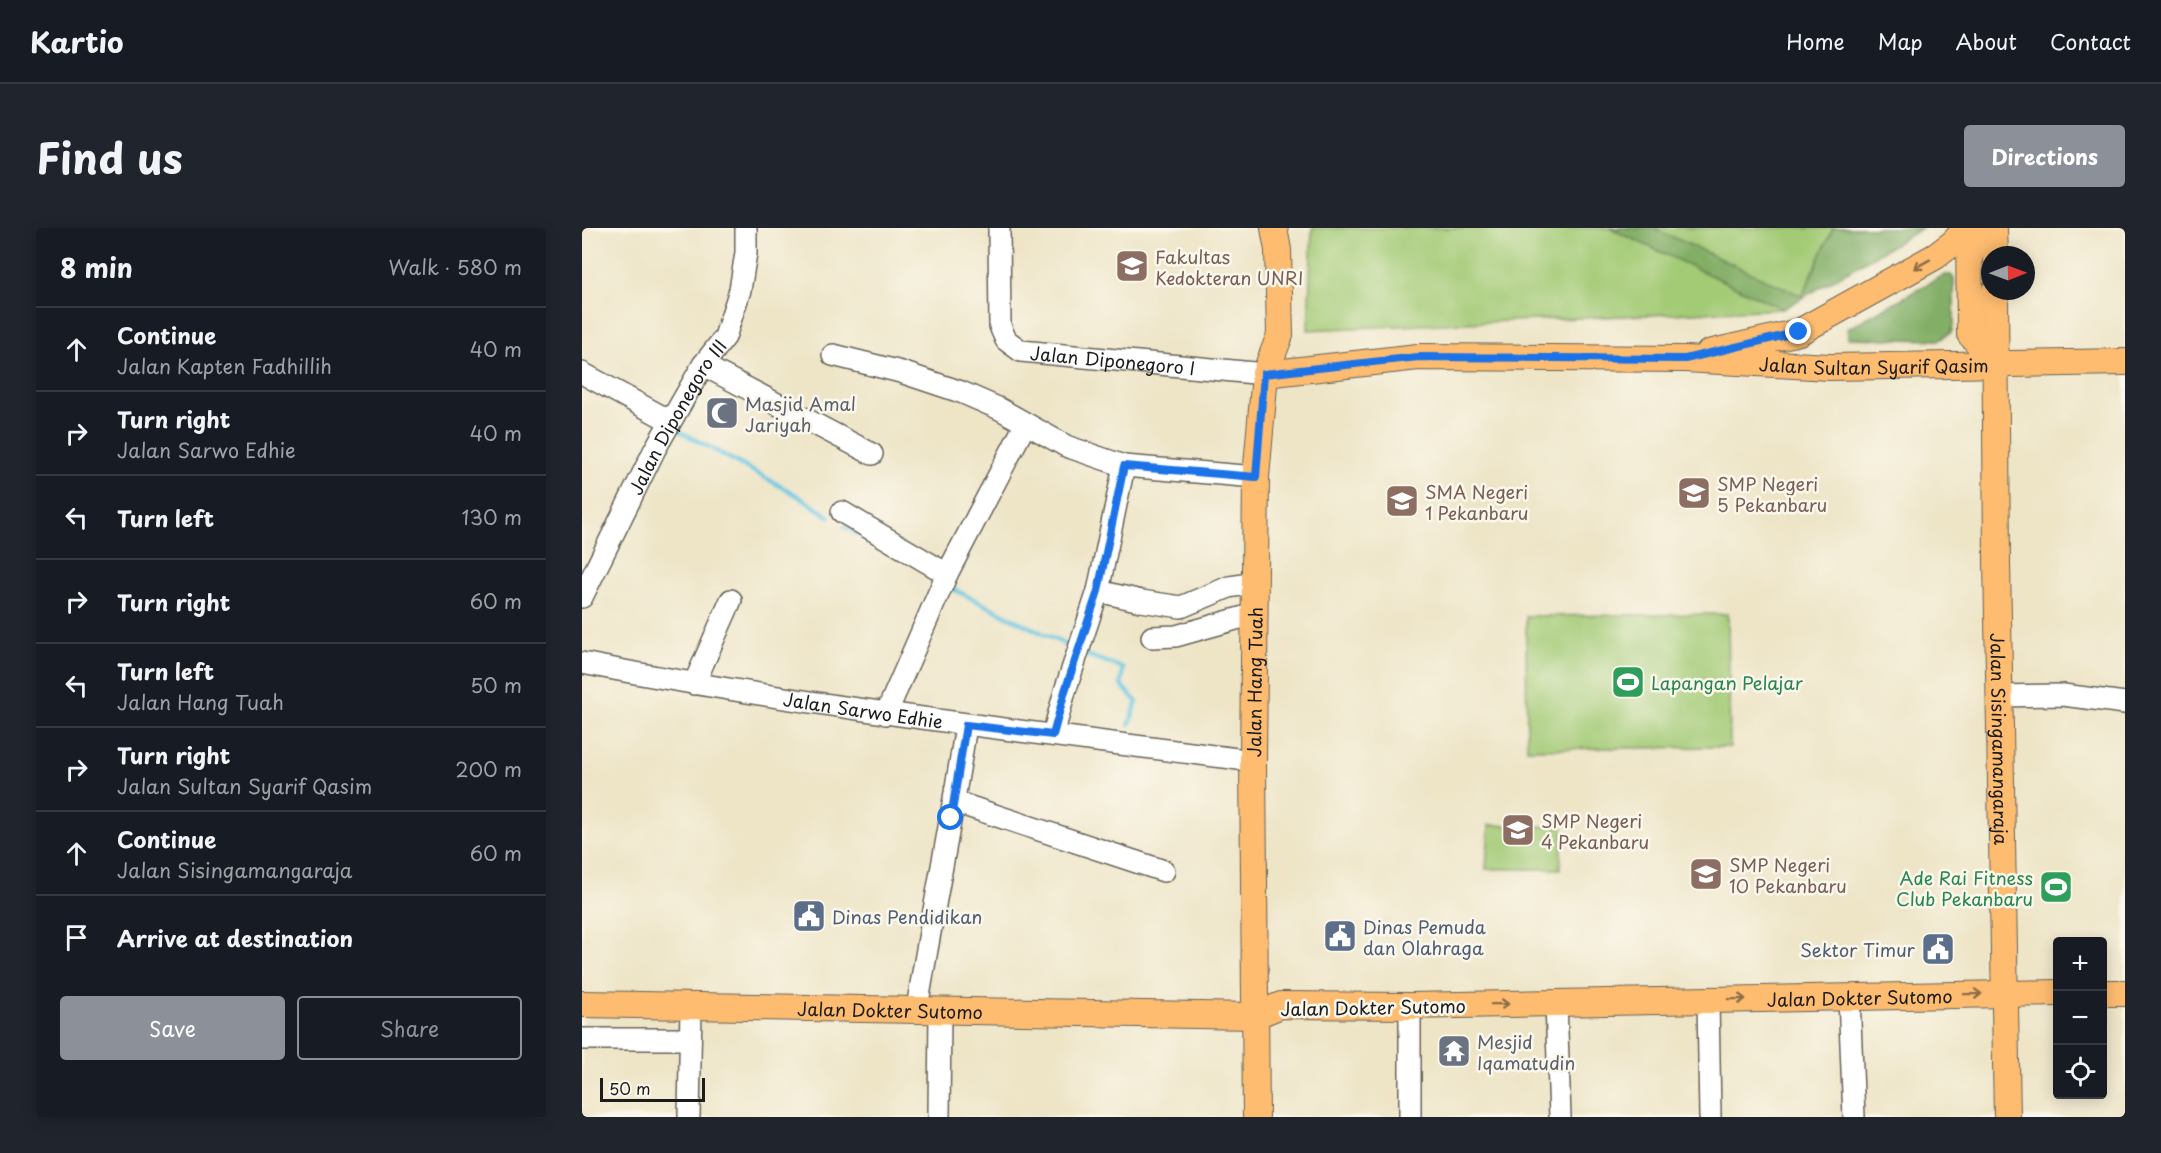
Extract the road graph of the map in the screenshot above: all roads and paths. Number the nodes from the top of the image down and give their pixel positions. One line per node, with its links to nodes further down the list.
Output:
1 (746, 228): 12 (street, Jalan Diponegoro III)
2 (999, 228): 14 (street, Jalan Diponegoro I)
3 (1968, 228): 9 (main road, one-way to 9); 11 (main road)
4 (1994, 228): 6 (main road)
5 (1278, 235): 14 (main road, Jalan Hang Tuah)
6 (1995, 246)
7 (1995, 300): 11 (main road, Jalan Sisingamangaraja)
8 (833, 355): 15 (street)
9 (1685, 359): 11 (main road, Jalan Sultan Syarif Qasim); 14 (main road, Jalan Sultan Syarif Qasim)
10 (2125, 362): 11 (main road, Jalan Sultan Syarif Qasim)
11 (1996, 363): 30 (main road, Jalan Sisingamangaraja)
12 (703, 365): 16 (street, Jalan Diponegoro III); 17 (street)
13 (582, 373): 16 (street)
14 (1264, 374): 19 (main road, Jalan Hang Tuah)
15 (1025, 425): 18 (street); 21 (street)
16 (668, 426): 24 (street, Jalan Diponegoro III)
17 (872, 454)
18 (1124, 466): 19 (street); 23 (street)
19 (1256, 477): 22 (main road, Jalan Hang Tuah)
20 (842, 512): 21 (street)
21 (947, 574): 32 (street)
22 (1254, 584): 23 (street); 26 (main road, Jalan Hang Tuah)
23 (1098, 591): 34 (street)
24 (582, 597)
25 (730, 600): 29 (street)
26 (1254, 614): 27 (street); 35 (main road, Jalan Hang Tuah)
27 (1152, 636)
28 (582, 663): 29 (street, Jalan Sarwo Edhie)
29 (693, 684): 32 (street, Jalan Sarwo Edhie)
30 (1999, 696): 31 (street); 38 (main road, Jalan Sisingamangaraja)
31 (2125, 703)
32 (886, 714): 33 (street, Jalan Sarwo Edhie)
33 (966, 725): 34 (street, Jalan Sarwo Edhie); 36 (street)
34 (1053, 735): 35 (street, Jalan Sarwo Edhie)
35 (1253, 761): 49 (main road, Jalan Hang Tuah)
36 (955, 802): 37 (street); 48 (street)
37 (1164, 871)
38 (2004, 993): 39 (main road, Jalan Dokter Sutomo); 42 (main road, Jalan Dokter Sutomo, one-way to 38); 59 (main road, Jalan Sisingamangaraja)
39 (2053, 993)
40 (2107, 993): 41 (main road)
41 (2125, 993)
42 (1848, 997): 43 (main road, Jalan Dokter Sutomo, one-way to 42); 58 (street)
43 (1708, 1000): 44 (main road, Jalan Dokter Sutomo); 57 (street)
44 (1556, 1003): 47 (main road, Jalan Dokter Sutomo, one-way to 44); 56 (street)
45 (582, 1004): 46 (main road, Jalan Dokter Sutomo)
46 (691, 1006): 48 (main road, Jalan Dokter Sutomo); 51 (street)
47 (1410, 1006): 49 (main road, Jalan Dokter Sutomo); 55 (street)
48 (928, 1010): 49 (main road, Jalan Dokter Sutomo); 53 (street)
49 (1254, 1016): 54 (main road, Jalan Hang Tuah)
50 (582, 1039): 51 (street)
51 (690, 1039): 52 (street)
52 (689, 1117)
53 (939, 1117)
54 (1256, 1117)
55 (1410, 1117)
56 (1560, 1117)
57 (1710, 1117)
58 (1854, 1117)
59 (2007, 1117)

